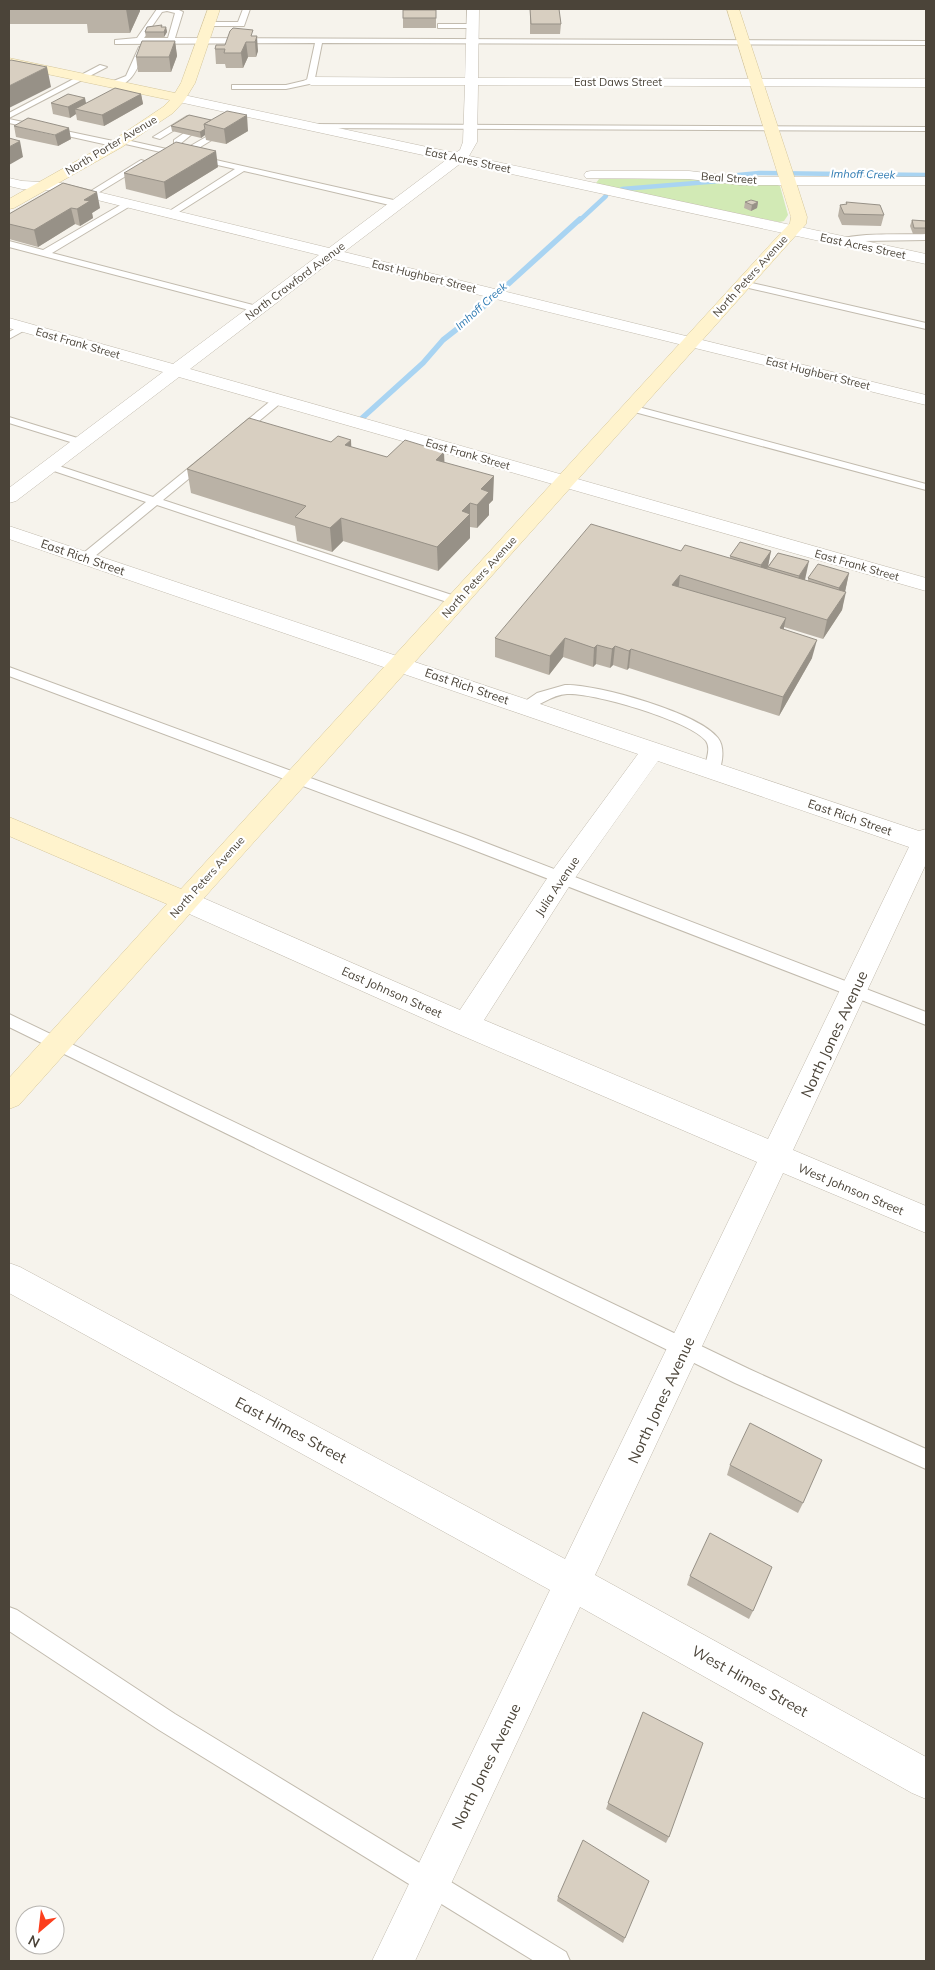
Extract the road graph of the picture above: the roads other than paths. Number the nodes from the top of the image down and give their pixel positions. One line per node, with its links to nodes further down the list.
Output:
1 (167, 9): 10 (lane)
2 (171, 9): 13 (lane)
3 (214, 9): 7 (street, North Porter Avenue)
4 (246, 9): 8 (lane)
5 (473, 9): 14 (street, North Crawford Avenue)
6 (733, 9): 22 (street, North Peters Avenue)
7 (208, 24): 8 (lane); 24 (street, North Porter Avenue)
8 (241, 24): 18 (lane)
9 (442, 26): 14 (lane)
10 (147, 29): 11 (lane); 15 (lane)
11 (156, 29)
12 (165, 29): 13 (lane)
13 (174, 29): 16 (lane)
14 (474, 32): 20 (lane); 22 (lane); 29 (street, North Crawford Avenue)
15 (139, 40): 16 (lane); 21 (lane)
16 (171, 40): 24 (lane)
17 (226, 40): 18 (lane); 19 (lane); 24 (lane)
18 (245, 40): 19 (lane)
19 (262, 40): 20 (lane)
20 (319, 40): 28 (lane)
21 (118, 42)
22 (744, 42): 23 (lane); 30 (street, North Peters Avenue)
23 (926, 43)
24 (202, 44): 31 (lane); 34 (street, North Porter Avenue)
25 (9, 62): 27 (street, East Acres Street)
26 (103, 67): 27 (lane)
27 (82, 78): 31 (street, East Acres Street); 35 (lane)
28 (311, 81): 29 (street, East Daws Street); 33 (lane)
29 (470, 81): 30 (street, East Daws Street); 40 (street, North Crawford Avenue)
30 (757, 82): 32 (street, East Daws Street); 41 (street, North Peters Avenue)
31 (114, 84): 34 (street, East Acres Street)
32 (926, 84)
33 (235, 87)
34 (179, 98): 39 (street, East Acres Street); 43 (street, North Porter Avenue)
35 (9, 116)
36 (200, 120): 45 (lane)
37 (9, 121): 46 (lane)
38 (217, 123): 48 (lane)
39 (308, 126): 40 (lane); 51 (street, East Acres Street)
40 (470, 127): 41 (lane); 51 (street, North Crawford Avenue)
41 (772, 128): 42 (lane); 53 (street, North Peters Avenue)
42 (926, 129)
43 (135, 132): 45 (lane); 46 (street, North Porter Avenue)
44 (187, 135): 47 (lane)
45 (157, 137): 47 (lane)
46 (120, 142): 49 (lane); 57 (street, North Porter Avenue)
47 (177, 142): 48 (lane)
48 (196, 146): 50 (lane)
49 (163, 150): 50 (lane); 58 (lane)
50 (182, 154): 52 (lane)
51 (459, 159): 54 (street, East Acres Street); 60 (street, North Crawford Avenue)
52 (242, 168): 60 (lane); 62 (lane)
53 (786, 175): 54 (street, Beal Street); 55 (street, Beal Street); 63 (street, North Peters Avenue)
54 (564, 181): 63 (street, East Acres Street)
55 (926, 181)
56 (9, 182): 57 (street, East Hughbert Street)
57 (42, 186): 58 (street, East Hughbert Street); 61 (street, North Porter Avenue)
58 (90, 194): 59 (street, East Hughbert Street)
59 (129, 204): 62 (street, East Hughbert Street); 67 (lane)
60 (398, 204): 68 (street, North Crawford Avenue)
61 (9, 205)
62 (171, 214): 68 (street, East Hughbert Street)
63 (792, 230): 65 (street, East Acres Street); 70 (street, North Peters Avenue)
64 (926, 237): 65 (lane)
65 (843, 241): 69 (street, East Acres Street)
66 (9, 244): 67 (lane)
67 (45, 253): 71 (lane)
68 (333, 253): 71 (street, North Crawford Avenue); 74 (street, East Hughbert Street)
69 (926, 259)
70 (743, 284): 72 (lane); 74 (street, North Peters Avenue)
71 (257, 310): 75 (street, North Crawford Avenue)
72 (926, 326)
73 (13, 329): 75 (street, East Frank Street)
74 (691, 342): 77 (street, East Hughbert Street); 78 (street, North Peters Avenue)
75 (175, 370): 76 (street, East Frank Street); 80 (street, North Crawford Avenue)
76 (278, 400): 81 (lane); 84 (street, East Frank Street)
77 (926, 400)
78 (631, 408): 84 (street, North Peters Avenue); 85 (lane)
79 (9, 420): 80 (lane)
80 (80, 442): 83 (street, North Crawford Avenue)
81 (226, 442)
82 (212, 454): 87 (lane)
83 (48, 466): 86 (street, North Crawford Avenue); 87 (lane)
84 (565, 482): 90 (street, East Frank Street); 91 (street, North Peters Avenue)
85 (926, 487)
86 (9, 496)
87 (154, 501): 89 (lane); 91 (lane)
88 (9, 532): 89 (street, East Rich Street)
89 (85, 558): 92 (street, East Rich Street)
90 (926, 585)
91 (458, 601): 92 (street, North Peters Avenue)
92 (401, 664): 94 (street, East Rich Street); 97 (street, North Peters Avenue)
93 (9, 671): 97 (lane)
94 (525, 706): 95 (street, East Rich Street); 96 (lane)
95 (653, 750): 96 (street, East Rich Street); 100 (street, Julia Avenue)
96 (712, 771): 99 (street, East Rich Street)
97 (297, 778): 100 (lane); 101 (street, North Peters Avenue)
98 (9, 826): 101 (street, East Johnson Street)
99 (926, 841): 102 (street, North Jones Avenue)
100 (561, 878): 102 (lane); 105 (street, Julia Avenue)
101 (185, 901): 105 (street, East Johnson Street); 106 (street, North Peters Avenue)
102 (854, 991): 103 (lane); 108 (street, North Jones Avenue)
103 (926, 1019)
104 (9, 1020): 106 (lane)
105 (466, 1025): 108 (street, East Johnson Street)
106 (57, 1044): 107 (street, North Peters Avenue); 111 (lane)
107 (9, 1097)
108 (776, 1157): 109 (street, West Johnson Street); 111 (street, North Jones Avenue)
109 (926, 1220)
110 (9, 1277): 113 (street, East Himes Street)
111 (685, 1349): 112 (lane); 113 (street, North Jones Avenue)
112 (926, 1459)
113 (573, 1583): 115 (street, West Himes Street); 116 (street, North Jones Avenue)
114 (9, 1618): 116 (lane)
115 (926, 1779)
116 (430, 1884): 117 (street, North Jones Avenue); 118 (lane)
117 (393, 1961)
118 (556, 1961)

